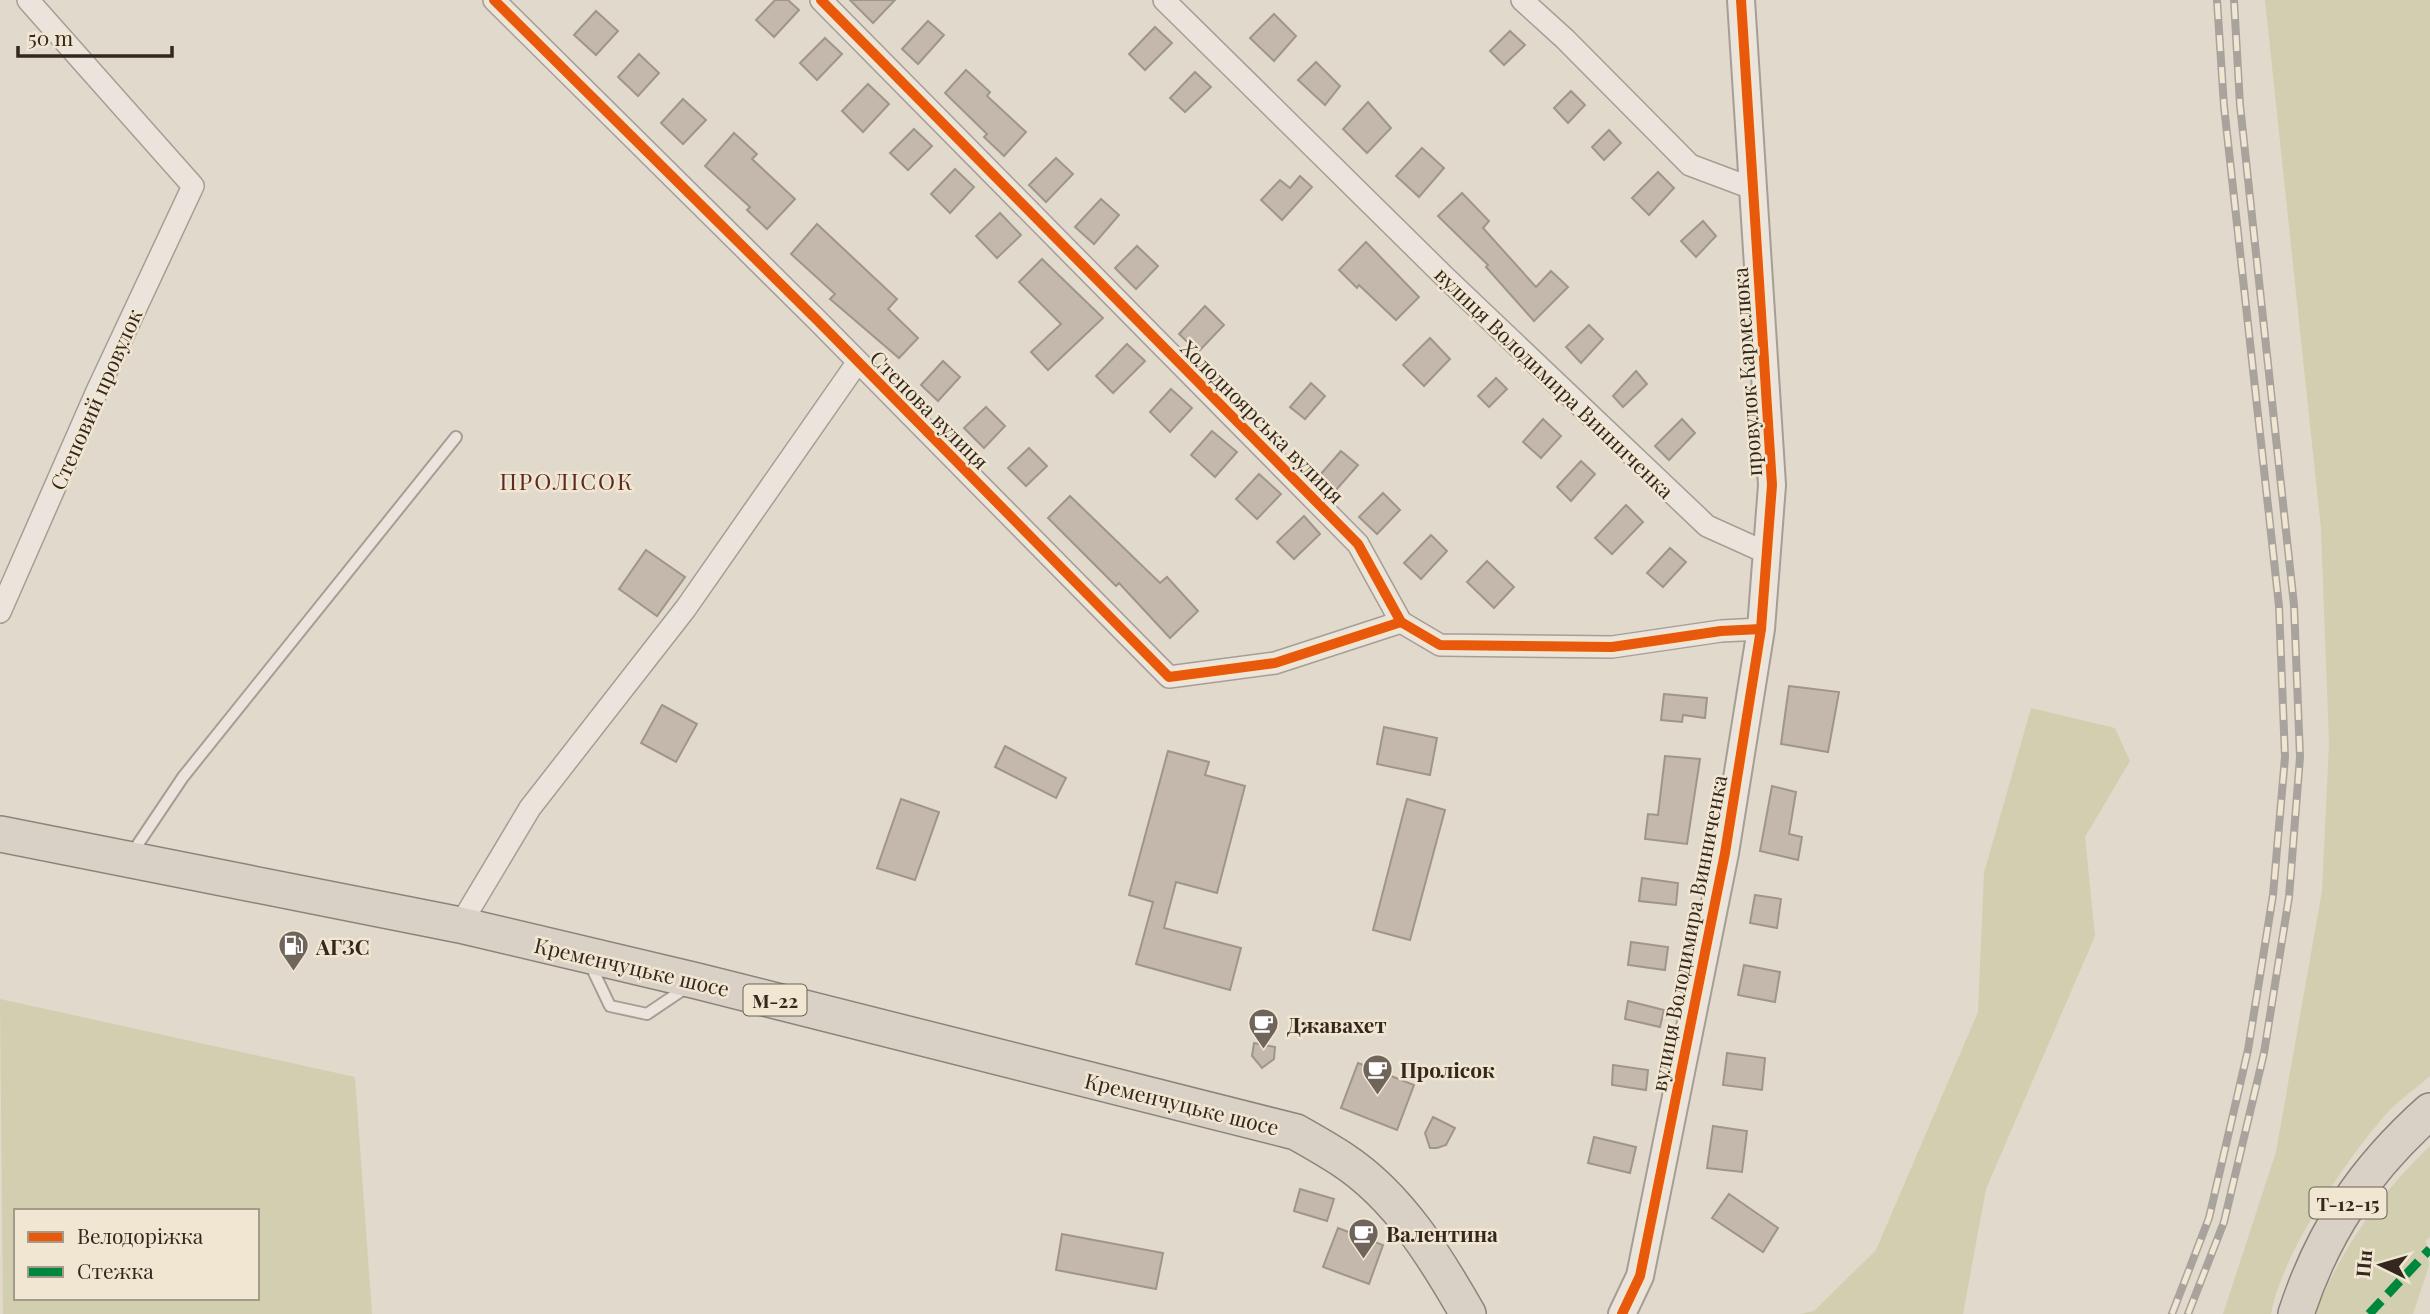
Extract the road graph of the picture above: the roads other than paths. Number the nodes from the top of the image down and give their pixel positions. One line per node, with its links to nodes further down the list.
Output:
1 (28, 0): 11 (street, Степовий провулок)
2 (494, 0): 8 (street, Степова вулиця)
3 (821, 0): 12 (street, Холодноярська вулиця)
4 (1164, 0): 10 (street, вулиця Володимира Винниченка)
5 (1522, 0): 7 (street)
6 (1741, 0): 7 (street, провулок Кармелюка)
7 (1754, 188): 10 (street, провулок Кармелюка)
8 (858, 363): 12 (street, Степова вулиця); 16 (street)
9 (456, 437): 15 (lane)
10 (1767, 553): 13 (street, вулиця Володимира Винниченка)
11 (0, 612)
12 (1401, 622): 13 (street)
13 (1760, 629): 19 (street, вулиця Володимира Винниченка)
14 (0, 834): 15 (highway, Кременчуцьке шосе / М-22)
15 (129, 858): 16 (highway, Кременчуцьке шосе / М-22)
16 (460, 925): 18 (highway, Кременчуцьке шосе / М-22)
17 (2430, 1111): 20 (highway, Т-12-15)
18 (1468, 1314)
19 (1622, 1314)
20 (2295, 1314)

